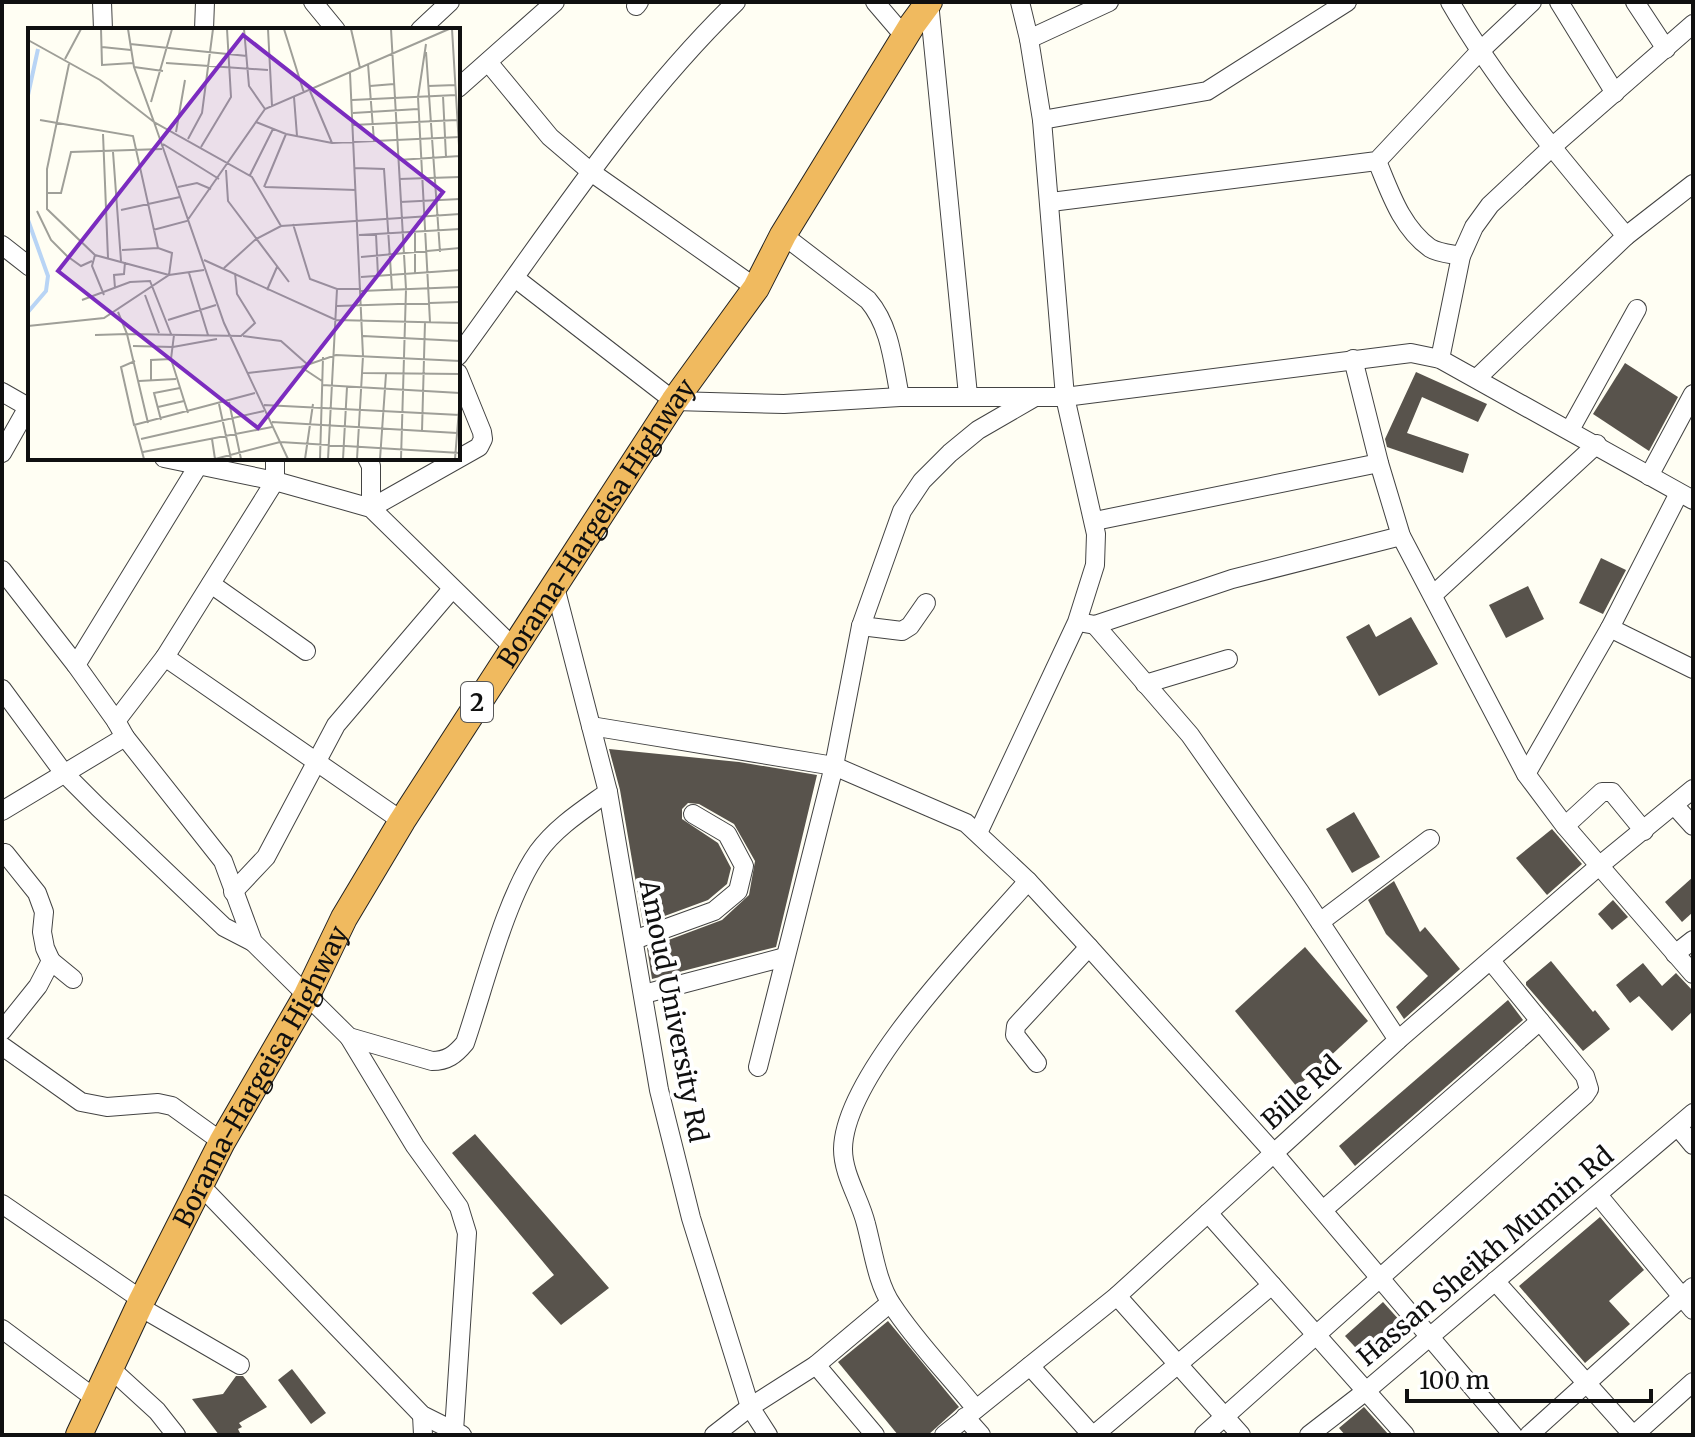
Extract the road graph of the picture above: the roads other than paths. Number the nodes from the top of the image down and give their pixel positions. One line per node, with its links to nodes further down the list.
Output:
1 (102, 2): 17 (street)
2 (205, 2): 18 (street)
3 (313, 2): 19 (street)
4 (555, 2): 25 (street)
5 (736, 2): 31 (street)
6 (875, 2): 21 (street)
7 (929, 2): 21 (highway, Borama-Hargeisa Highway / 2); 49 (street)
8 (1020, 2): 22 (street)
9 (1109, 2): 22 (street)
10 (1347, 2): 28 (street)
11 (1450, 2): 24 (street)
12 (1532, 2): 24 (street)
13 (1559, 2): 27 (street)
14 (1635, 2): 23 (street)
15 (439, 6): 20 (street)
16 (1693, 24): 23 (street)
17 (103, 28)
18 (204, 28)
19 (334, 28)
20 (422, 28)
21 (905, 37): 34 (highway, Borama-Hargeisa Highway / 2)
22 (1029, 39): 28 (street)
23 (1666, 49): 27 (street)
24 (1479, 52): 29 (street); 30 (street)
25 (488, 62): 26 (street); 31 (street)
26 (460, 86)
27 (1615, 93): 29 (street)
28 (1042, 120): 33 (street)
29 (1552, 147): 35 (street); 37 (street)
30 (1377, 161): 33 (street); 37 (street)
31 (591, 172): 39 (street); 40 (street)
32 (1693, 185): 35 (street)
33 (1051, 202): 52 (street)
34 (783, 235): 40 (highway, Borama-Hargeisa Highway / 2); 51 (street)
35 (1626, 236): 46 (street)
36 (2, 245): 38 (street)
37 (1461, 256): 44 (street)
38 (28, 265)
39 (515, 278): 42 (street); 53 (street)
40 (756, 288): 53 (highway, Borama-Hargeisa Highway / 2)
41 (1637, 309): 56 (street)
42 (460, 353)
43 (1353, 359): 44 (street); 52 (street); 64 (street)
44 (1440, 359): 46 (street)
45 (460, 378): 59 (street)
46 (1477, 378): 56 (street)
47 (2, 392): 54 (street)
48 (1693, 394): 66 (street)
49 (968, 395): 50 (street); 51 (street)
50 (1036, 396): 52 (street); 79 (street)
51 (900, 397): 53 (street)
52 (1065, 397): 70 (street)
53 (674, 401): 74 (highway, Borama-Hargeisa Highway / 2)
54 (28, 406)
55 (28, 409): 58 (street)
56 (1570, 430): 57 (street)
57 (1597, 444): 66 (street); 76 (street)
58 (2, 453)
59 (460, 458)
60 (172, 460): 65 (street)
61 (275, 460): 67 (street)
62 (368, 460): 69 (street)
63 (456, 460): 69 (street)
64 (1379, 463): 70 (street); 71 (street)
65 (198, 466): 67 (street); 85 (street)
66 (1649, 476): 68 (street)
67 (275, 481): 69 (street); 73 (street)
68 (1686, 496): 80 (street)
69 (371, 508): 75 (street)
70 (1095, 521): 78 (street)
71 (1401, 536): 76 (street); 78 (street)
72 (2, 570): 85 (street)
73 (211, 584): 82 (street); 83 (street)
74 (555, 587): 81 (highway, Borama-Hargeisa Highway / 2); 89 (street, Amoud University Rd)
75 (452, 589): 81 (street); 91 (street)
76 (1433, 595): 94 (street)
77 (926, 603): 79 (street)
78 (1086, 624): 87 (street); 104 (street)
79 (861, 626): 92 (street)
80 (1610, 628): 86 (street); 94 (street)
81 (514, 648): 100 (highway, Borama-Hargeisa Highway / 2)
82 (306, 651)
83 (165, 657): 90 (street); 91 (street)
84 (1228, 659): 87 (street)
85 (76, 665): 90 (street)
86 (1693, 669)
87 (1145, 684): 110 (street)
88 (2, 689): 93 (street)
89 (591, 726): 92 (street); 96 (street, Amoud University Rd)
90 (120, 729): 93 (street); 109 (street)
91 (315, 763): 100 (street); 109 (street)
92 (834, 766): 104 (street); 116 (street)
93 (63, 772): 98 (street); 113 (street)
94 (1526, 774): 101 (street)
95 (1693, 789): 97 (street, Bille Rd)
96 (608, 792): 111 (street, Amoud University Rd); 125 (street)
97 (1674, 805): 102 (street); 103 (street, Bille Rd)
98 (3, 809)
99 (693, 814): 111 (street)
100 (402, 821): 122 (highway, Borama-Hargeisa Highway / 2)
101 (1565, 826): 103 (street); 107 (street)
102 (1693, 826)
103 (1644, 831): 107 (street, Bille Rd)
104 (978, 833): 108 (street)
105 (1430, 839): 110 (street)
106 (5, 853): 117 (street)
107 (1599, 866): 115 (street); 118 (street, Bille Rd)
108 (1028, 881): 114 (street); 145 (street)
109 (233, 892): 113 (street)
110 (1320, 922): 126 (street)
111 (634, 940): 121 (street, Amoud University Rd)
112 (1693, 940): 115 (street)
113 (253, 942): 122 (street)
114 (1089, 947): 128 (street); 134 (street)
115 (1675, 954): 119 (street)
116 (785, 957): 121 (street); 129 (street)
117 (51, 961): 120 (street); 124 (street)
118 (1491, 961): 123 (street); 126 (street, Bille Rd)
119 (1693, 974)
120 (73, 979)
121 (644, 994): 159 (street, Amoud University Rd)
122 (307, 995): 125 (street); 132 (highway, Borama-Hargeisa Highway / 2)
123 (1540, 1021): 137 (street); 140 (street)
124 (2, 1031)
125 (349, 1037): 163 (street)
126 (1398, 1040): 134 (street, Bille Rd)
127 (2, 1046): 132 (street)
128 (1037, 1063)
129 (758, 1067)
130 (1693, 1113): 131 (street, Hassan Sheikh Mumin Rd)
131 (1678, 1127): 133 (street); 136 (street, Hassan Sheikh Mumin Rd)
132 (222, 1142): 135 (highway, Borama-Hargeisa Highway / 2)
133 (1693, 1145)
134 (1273, 1152): 137 (street); 138 (street, Bille Rd)
135 (201, 1186): 146 (highway, Borama-Hargeisa Highway / 2); 161 (street)
136 (1598, 1195): 141 (street, Hassan Sheikh Mumin Rd); 144 (street)
137 (1323, 1210): 140 (street)
138 (1208, 1213): 142 (street); 143 (street, Bille Rd)
139 (6, 1214): 146 (street)
140 (1382, 1279): 148 (street); 149 (street)
141 (1495, 1281): 149 (street, Hassan Sheikh Mumin Rd); 155 (street)
142 (1272, 1285): 148 (street); 150 (street)
143 (1117, 1296): 150 (street); 153 (street, Bille Rd)
144 (1689, 1298): 155 (street)
145 (890, 1303): 152 (street); 160 (street)
146 (141, 1304): 151 (street); 154 (highway, Borama-Hargeisa Highway / 2)
147 (2, 1329): 158 (street)
148 (1315, 1334): 157 (street); 162 (street)
149 (1430, 1336): 157 (street, Hassan Sheikh Mumin Rd); 177 (street)
150 (1179, 1363): 162 (street); 172 (street)
151 (240, 1365)
152 (816, 1365): 159 (street); 169 (street)
153 (1030, 1366): 160 (street, Bille Rd); 172 (street)
154 (111, 1369): 158 (highway, Borama-Hargeisa Highway / 2); 165 (street)
155 (1588, 1385): 178 (street); 179 (street)
156 (1691, 1388): 179 (street)
157 (1366, 1391): 175 (street, Hassan Sheikh Mumin Rd); 176 (street)
158 (97, 1400): 164 (highway, Borama-Hargeisa Highway / 2)
159 (750, 1407): 167 (street); 168 (street, Amoud University Rd)
160 (971, 1413): 170 (street, Bille Rd); 171 (street)
161 (422, 1415): 163 (street); 166 (street)
162 (1225, 1416): 173 (street); 174 (street)
163 (458, 1433)
164 (79, 1435)
165 (176, 1435)
166 (423, 1435)
167 (714, 1435)
168 (768, 1435)
169 (875, 1435)
170 (944, 1435)
171 (981, 1435)
172 (1093, 1435)
173 (1204, 1435)
174 (1241, 1435)
175 (1309, 1435)
176 (1405, 1435)
177 (1513, 1435)
178 (1529, 1435)
179 (1634, 1435)

